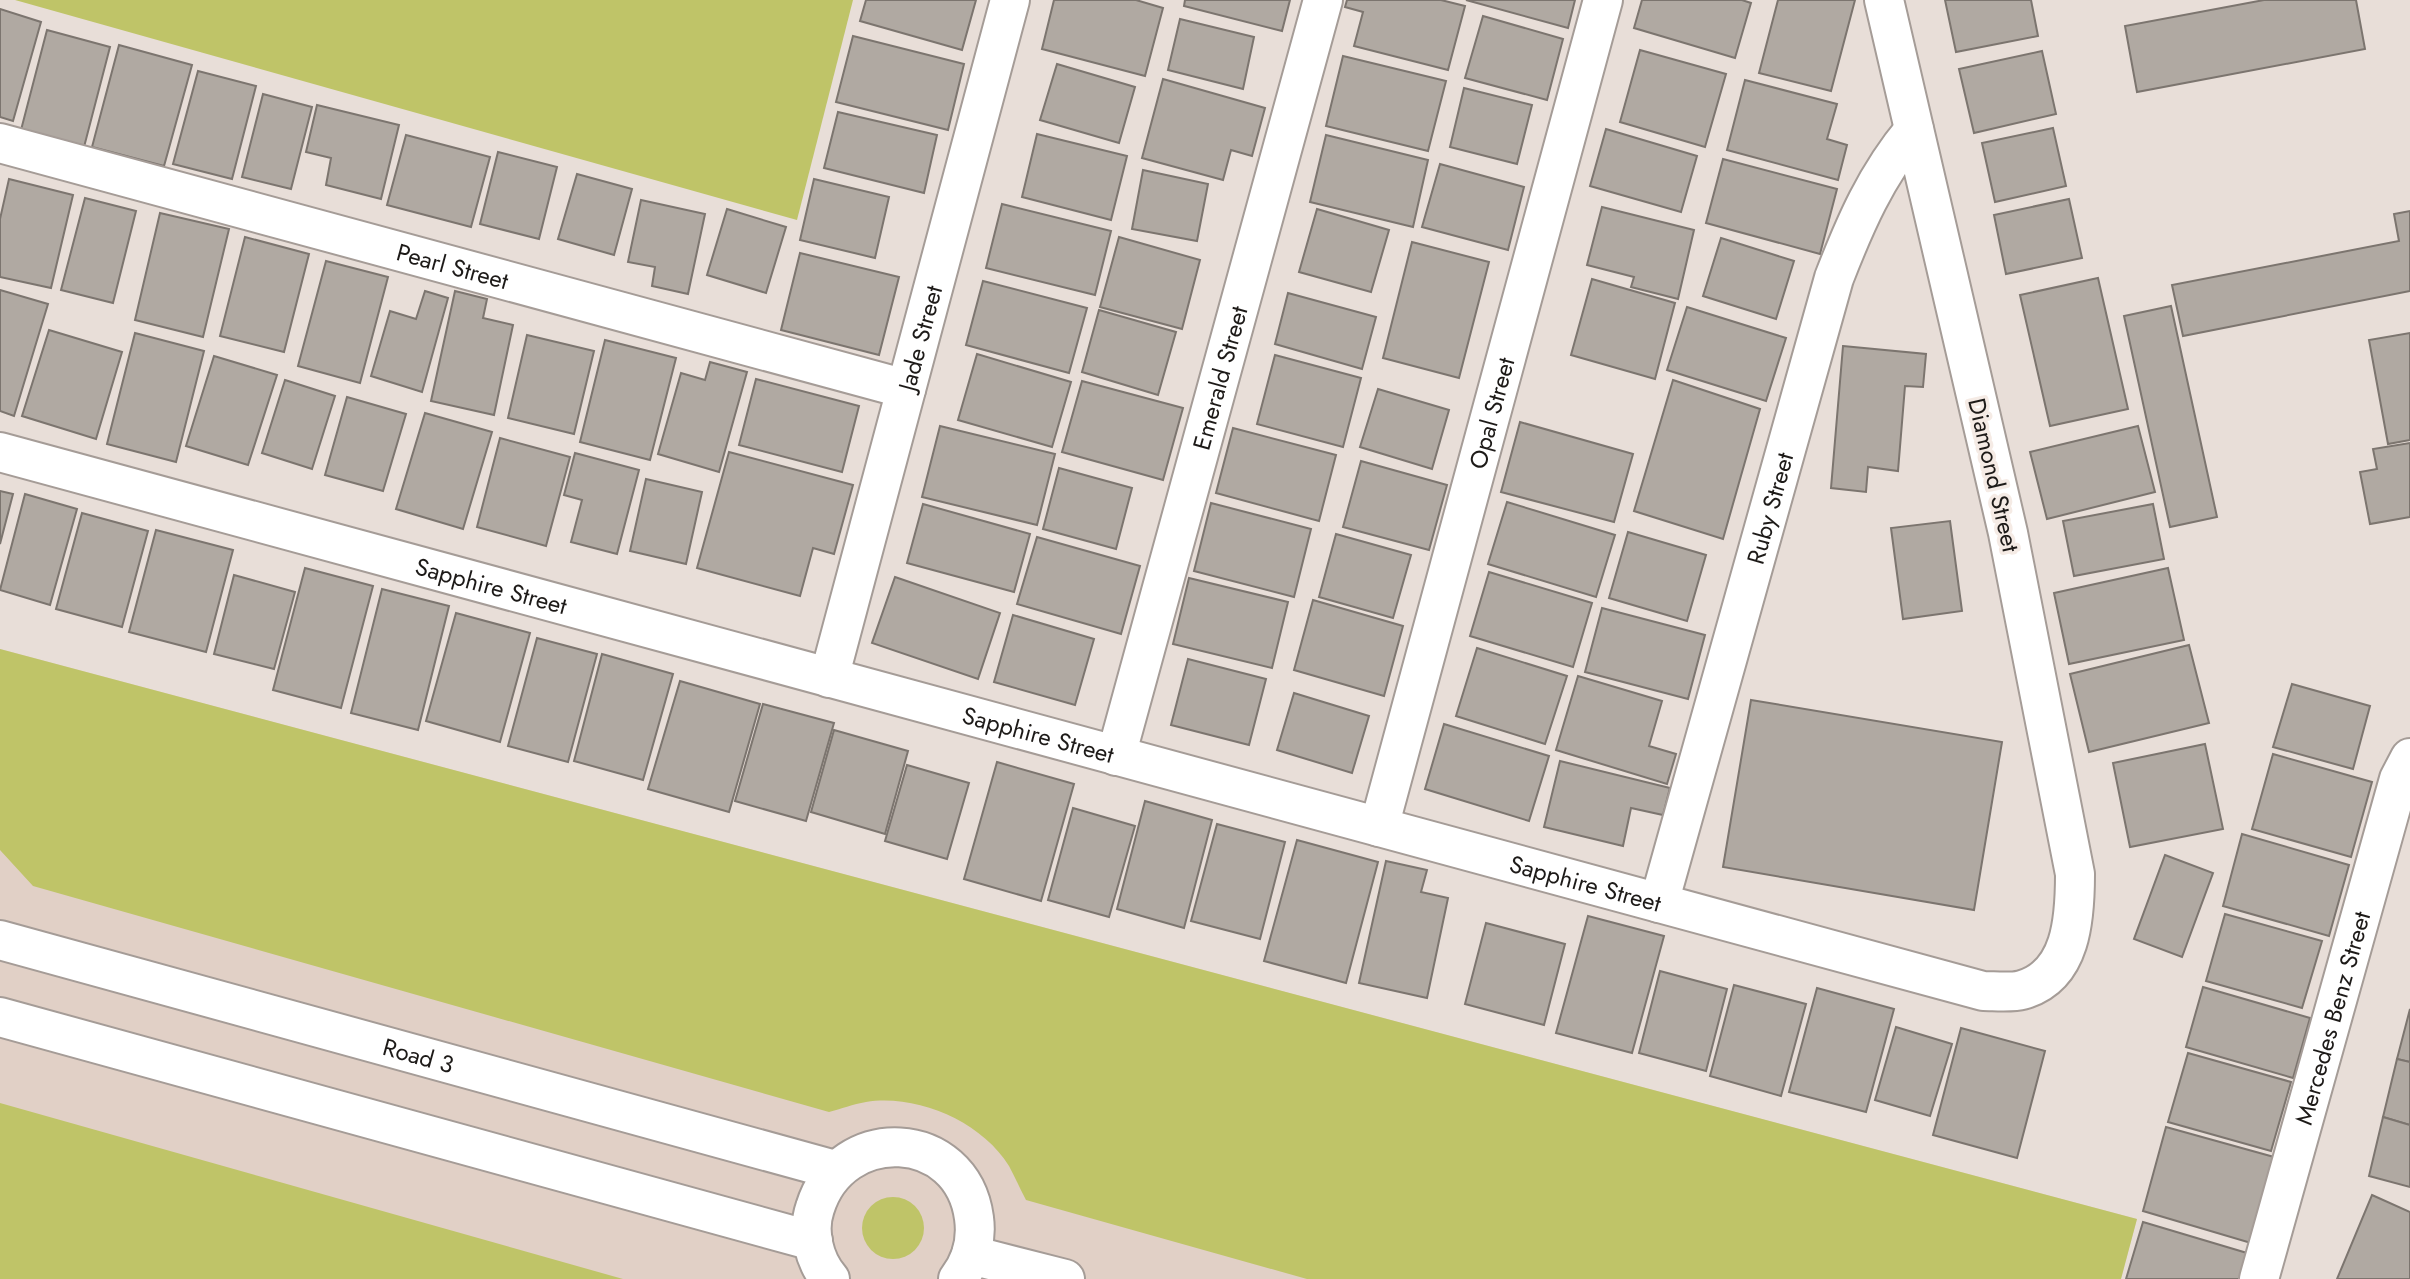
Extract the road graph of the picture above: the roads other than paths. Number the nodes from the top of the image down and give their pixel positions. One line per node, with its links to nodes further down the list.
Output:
1 (1010, 0): 7 (street, Jade Street)
2 (1323, 0): 10 (street, Emerald Street)
3 (1603, 0): 12 (street, Opal Street)
4 (1884, 0): 5 (street, Diamond Street)
5 (1914, 130): 13 (street, Ruby Street); 15 (street, Diamond Street)
6 (0, 143): 7 (street, Pearl Street)
7 (906, 389): 9 (street, Jade Street)
8 (0, 452): 9 (street, Sapphire Street)
9 (829, 678): 10 (street, Sapphire Street)
10 (1116, 756): 12 (street, Sapphire Street)
11 (2410, 758): 22 (street, Mercedes Benz Street)
12 (1379, 827): 13 (street, Sapphire Street)
13 (1659, 903): 15 (street, Sapphire Street)
14 (0, 940): 17 (street, Road 3)
15 (2065, 952)
16 (0, 1017): 18 (street)
17 (835, 1170): 18 (street); 19 (street)
18 (813, 1241): 20 (street)
19 (964, 1267): 21 (street)
20 (830, 1279)
21 (1065, 1279)
22 (2259, 1279)

